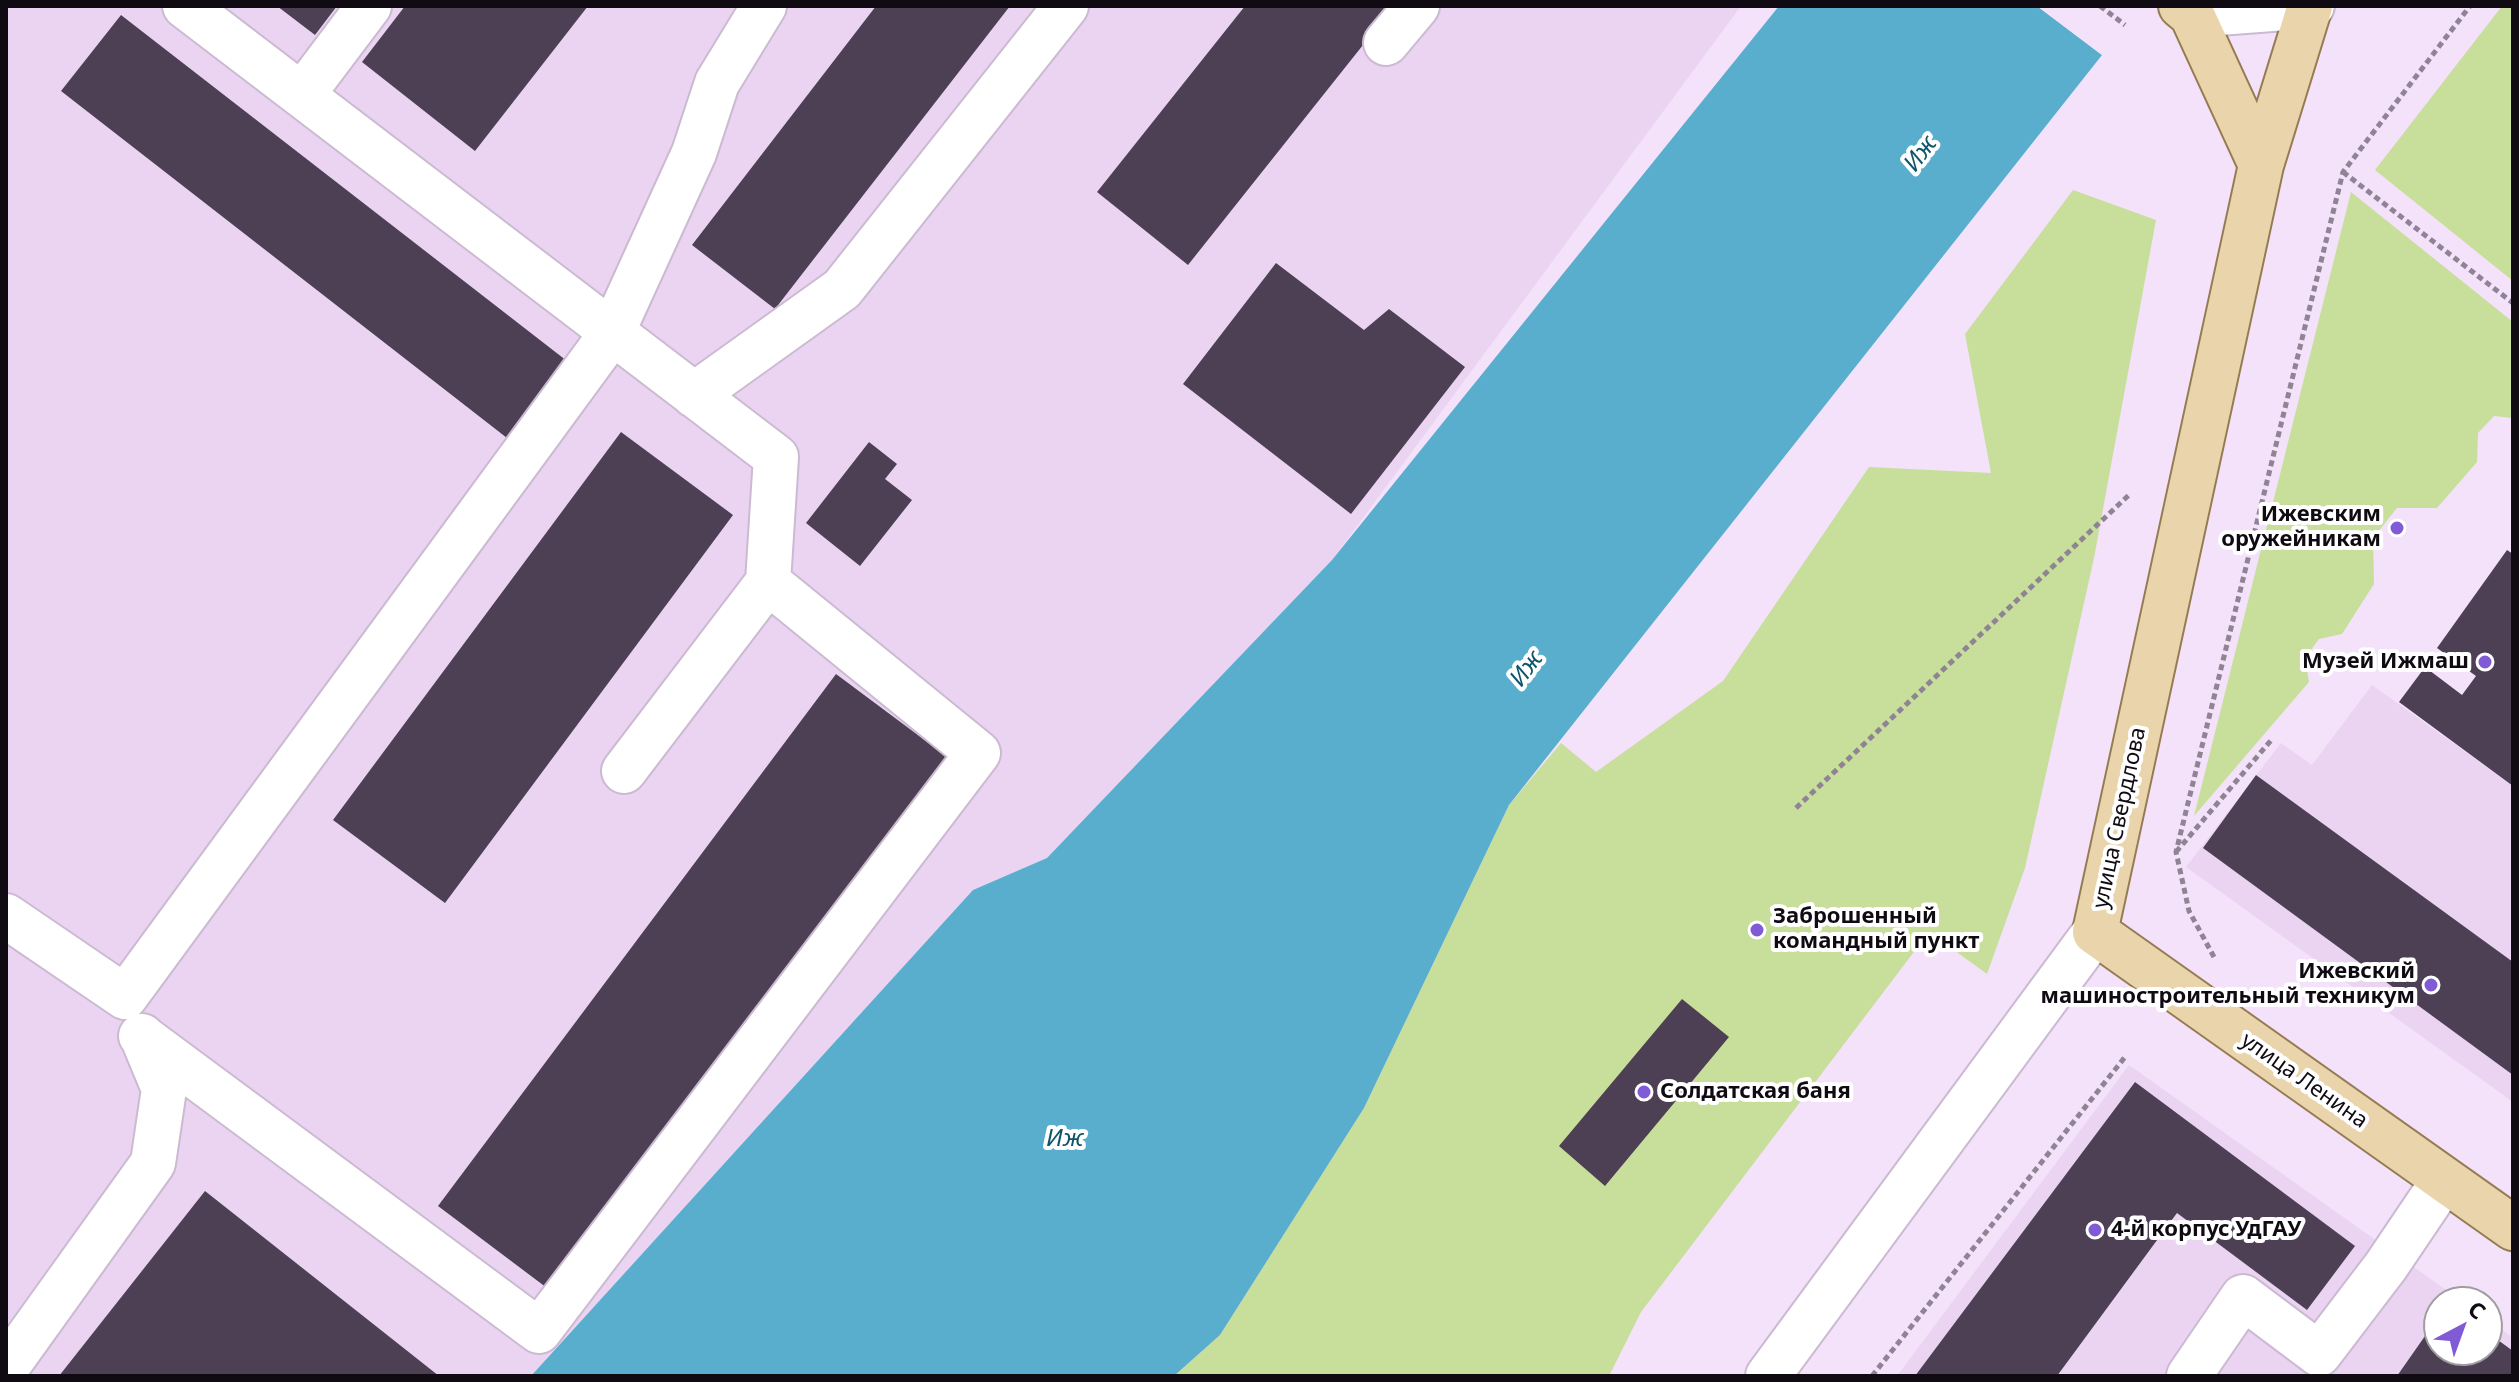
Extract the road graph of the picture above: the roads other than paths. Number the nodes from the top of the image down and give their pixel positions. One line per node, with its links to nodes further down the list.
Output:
1 (185, 6): 9 (street)
2 (369, 6): 9 (street)
3 (764, 6): 11 (street)
4 (1066, 6): 12 (street)
5 (1417, 6): 8 (street)
6 (2311, 7): 7 (street); 10 (main road, улица Свердлова)
7 (2187, 10): 10 (main road)
8 (1386, 43)
9 (302, 95): 11 (street)
10 (2264, 156): 16 (main road, улица Свердлова)
11 (612, 333): 12 (street); 17 (street)
12 (694, 395): 13 (street)
13 (768, 582): 14 (street); 17 (street)
14 (624, 771)
15 (6, 916): 17 (street)
16 (2095, 932): 18 (main road, улица Ленина); 22 (street, улица Свердлова)
17 (133, 1016): 21 (street)
18 (2444, 1180): 19 (main road, улица Ленина); 20 (street)
19 (2513, 1228)
20 (2304, 1365): 23 (street)
21 (6, 1368)
22 (1768, 1376)
23 (2189, 1376)

